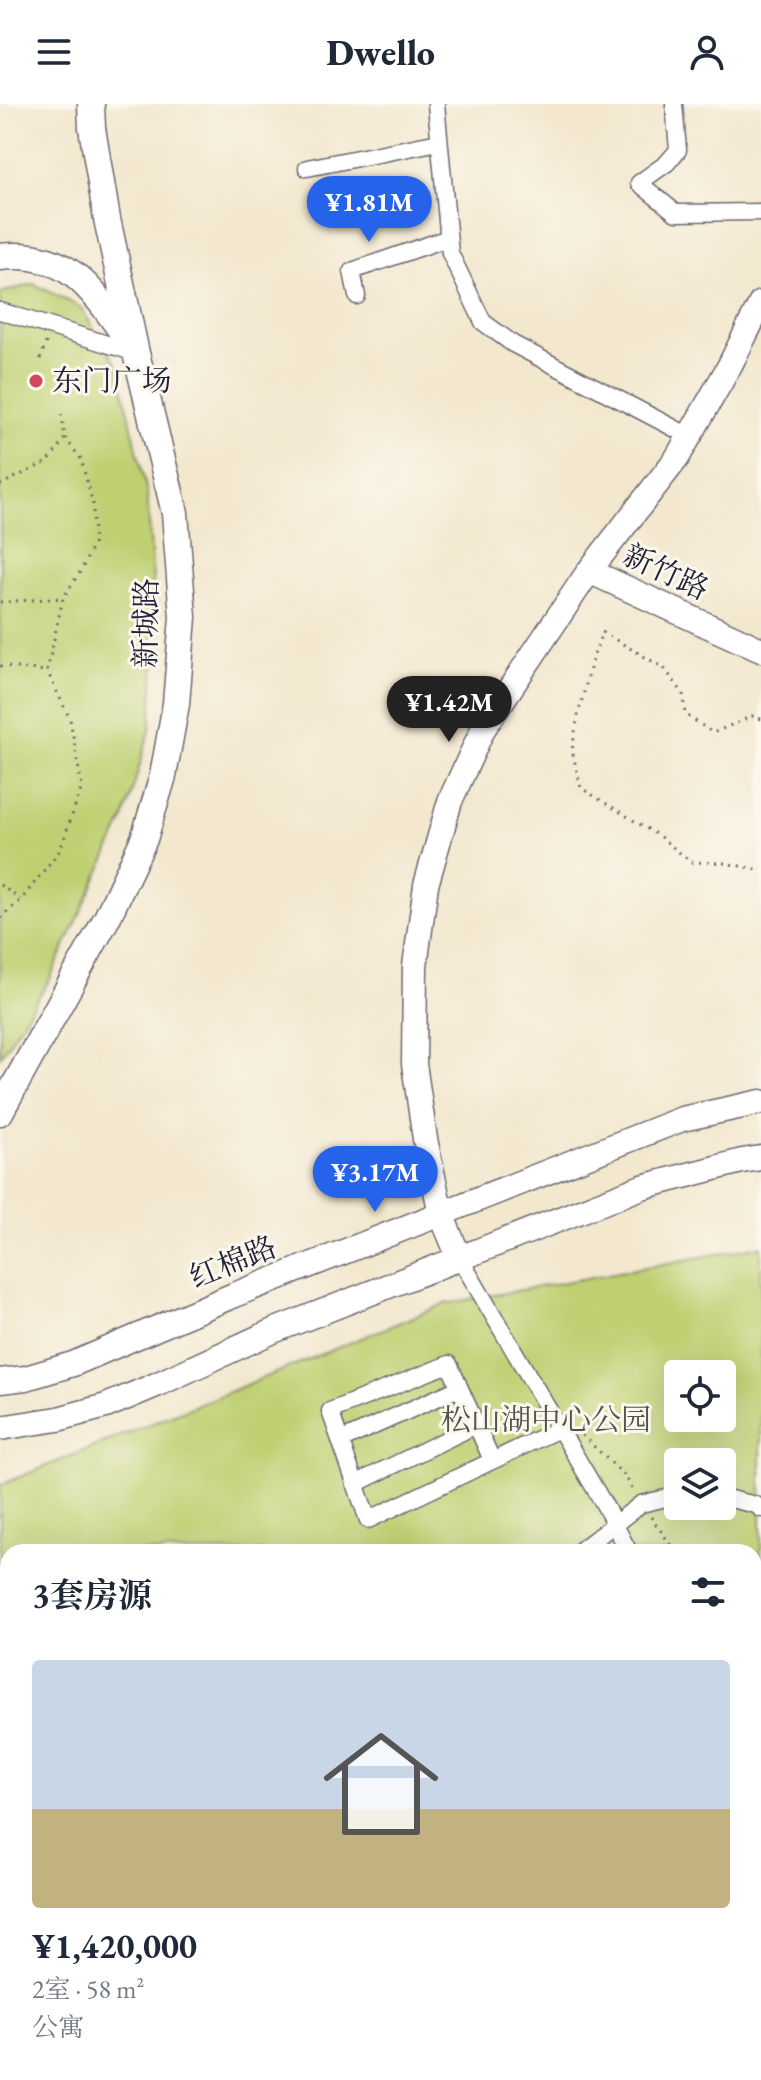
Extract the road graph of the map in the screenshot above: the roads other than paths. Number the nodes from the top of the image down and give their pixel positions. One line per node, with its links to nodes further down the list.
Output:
1 (91, 104): 12 (main road, 新城路)
2 (436, 104): 4 (street)
3 (674, 104): 6 (street)
4 (439, 142): 5 (street); 7 (street)
5 (307, 168)
6 (761, 212)
7 (448, 238): 9 (street); 13 (street)
8 (0, 257): 12 (main road)
9 (357, 296)
10 (761, 303): 13 (main road)
11 (0, 311): 12 (street)
12 (136, 353): 16 (main road, 新城路)
13 (689, 436): 14 (main road)
14 (589, 571): 15 (main road, 新竹路); 21 (main road)
15 (761, 650)
16 (18, 1078): 17 (main road); 19 (main road, 新城路)
17 (0, 1102)
18 (761, 1102): 21 (main road, 红棉路)
19 (0, 1112)
20 (761, 1158): 22 (main road)
21 (441, 1214): 22 (main road); 23 (main road, 红棉路)
22 (459, 1257): 26 (main road); 27 (street)
23 (0, 1381)
24 (459, 1388): 25 (street); 28 (street); 28 (street)
25 (476, 1425): 29 (street); 30 (street)
26 (0, 1428)
27 (559, 1429): 29 (street); 34 (street)
28 (340, 1441): 30 (street)
29 (492, 1460): 30 (street)
30 (355, 1484)
31 (664, 1498): 34 (street)
32 (736, 1500): 33 (street)
33 (761, 1509)
34 (615, 1525): 35 (street); 36 (street)
35 (589, 1544)
36 (625, 1544)

